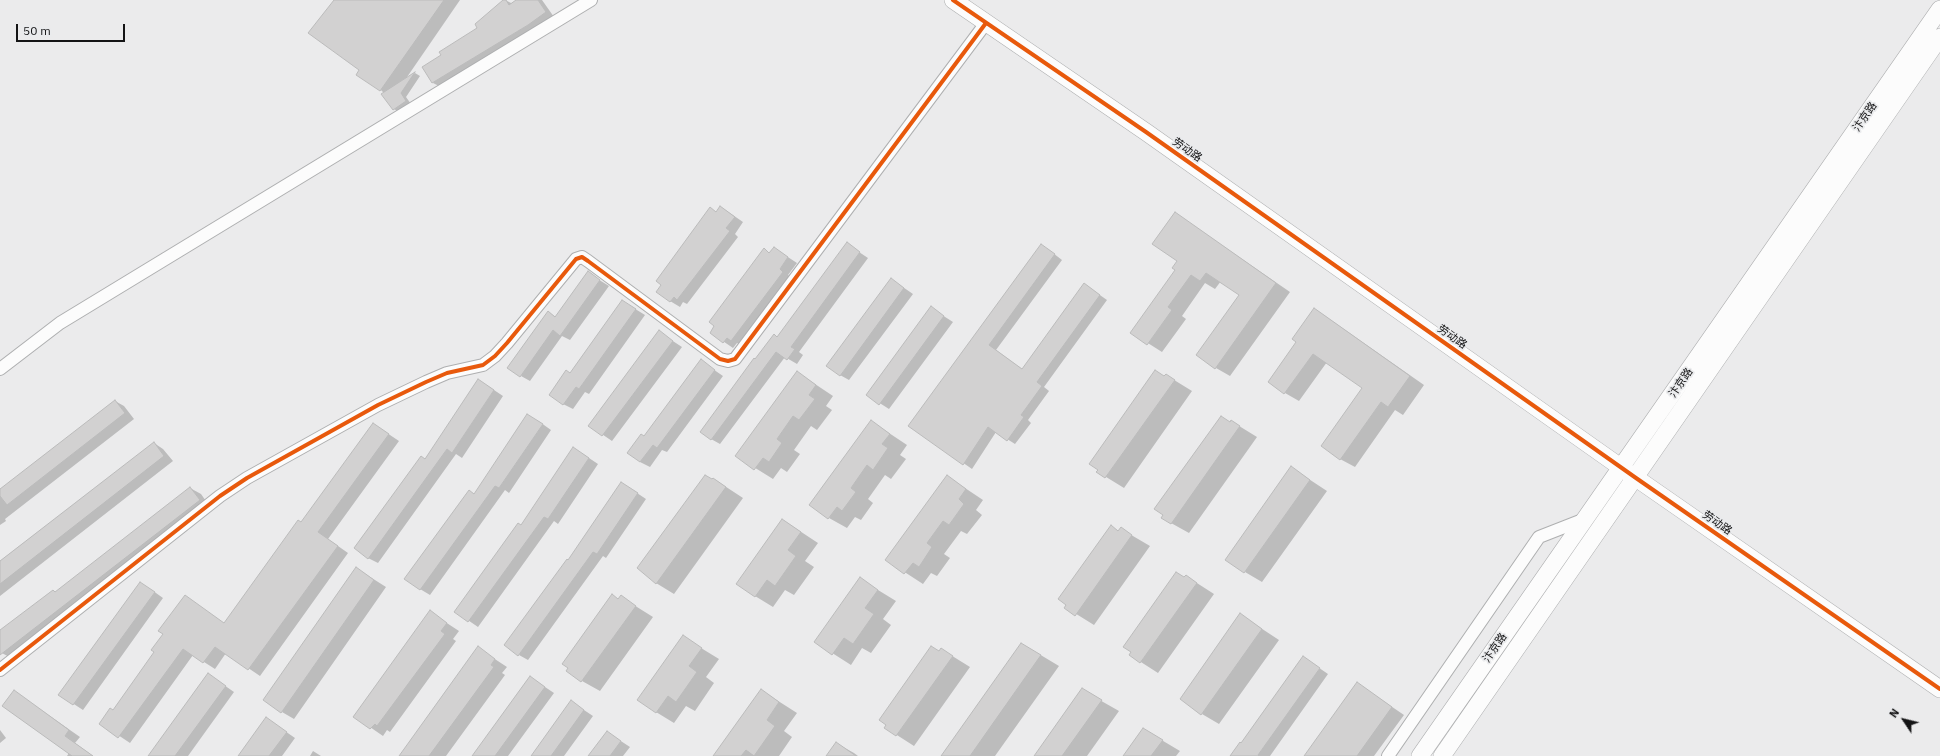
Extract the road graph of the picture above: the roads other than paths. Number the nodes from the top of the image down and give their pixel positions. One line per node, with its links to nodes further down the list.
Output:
1 (591, 0): 6 (street)
2 (953, 0): 4 (main road, 劳动路)
3 (1940, 9): 7 (main road, 汴京路)
4 (986, 23): 7 (main road, 劳动路); 10 (street)
5 (1940, 37): 8 (main road, 汴京路)
6 (0, 369)
7 (1621, 468): 8 (main road, 劳动路); 9 (main road, 汴京路)
8 (1636, 478): 11 (main road, 劳动路); 14 (main road, 汴京路)
9 (1585, 519): 12 (street); 13 (main road, 汴京路)
10 (0, 670)
11 (1940, 689)
12 (1388, 756)
13 (1420, 756)
14 (1442, 756)

